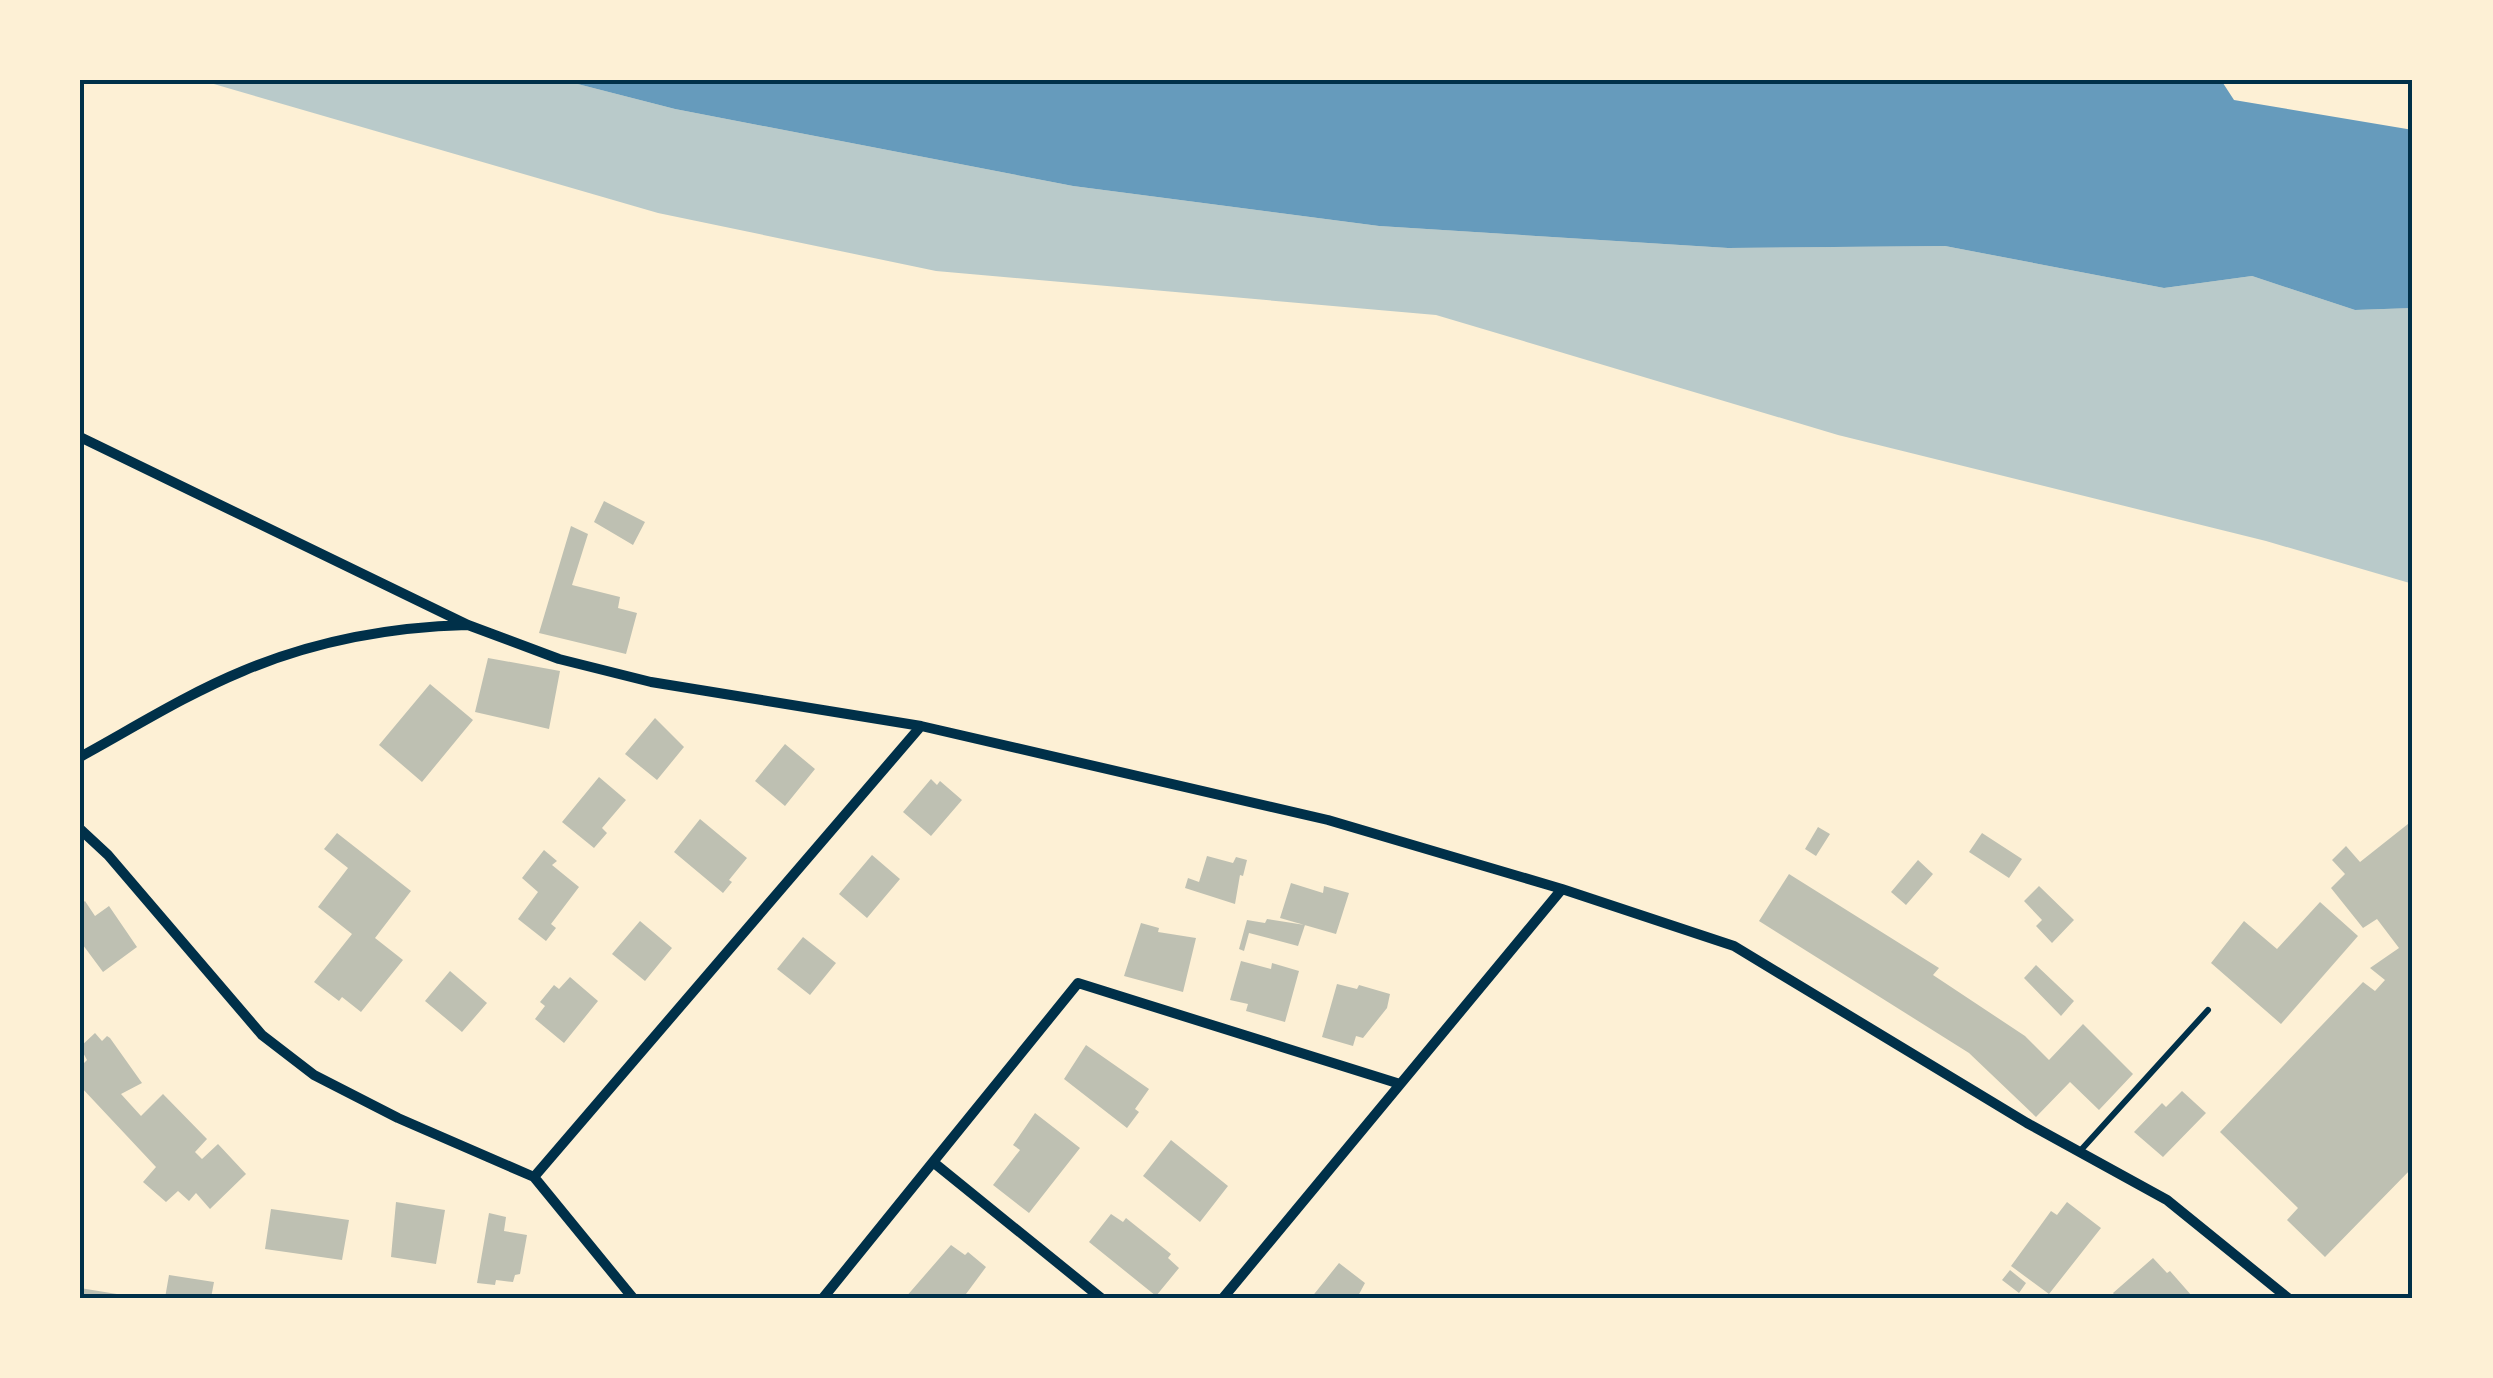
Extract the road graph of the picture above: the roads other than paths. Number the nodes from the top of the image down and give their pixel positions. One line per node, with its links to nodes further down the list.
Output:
1 (80, 437): 2 (street)
2 (468, 624): 3 (street); 4 (street)
3 (920, 726): 6 (street); 11 (street)
4 (80, 757)
5 (80, 829): 11 (street)
6 (1562, 889): 8 (street); 9 (street)
7 (2208, 1010): 9 (lane)
8 (1400, 1084): 10 (street); 15 (street)
9 (2081, 1150): 16 (street)
10 (932, 1162): 13 (street); 14 (street)
11 (534, 1177): 12 (street)
12 (633, 1298)
13 (823, 1298)
14 (1101, 1298)
15 (1223, 1298)
16 (2288, 1298)

